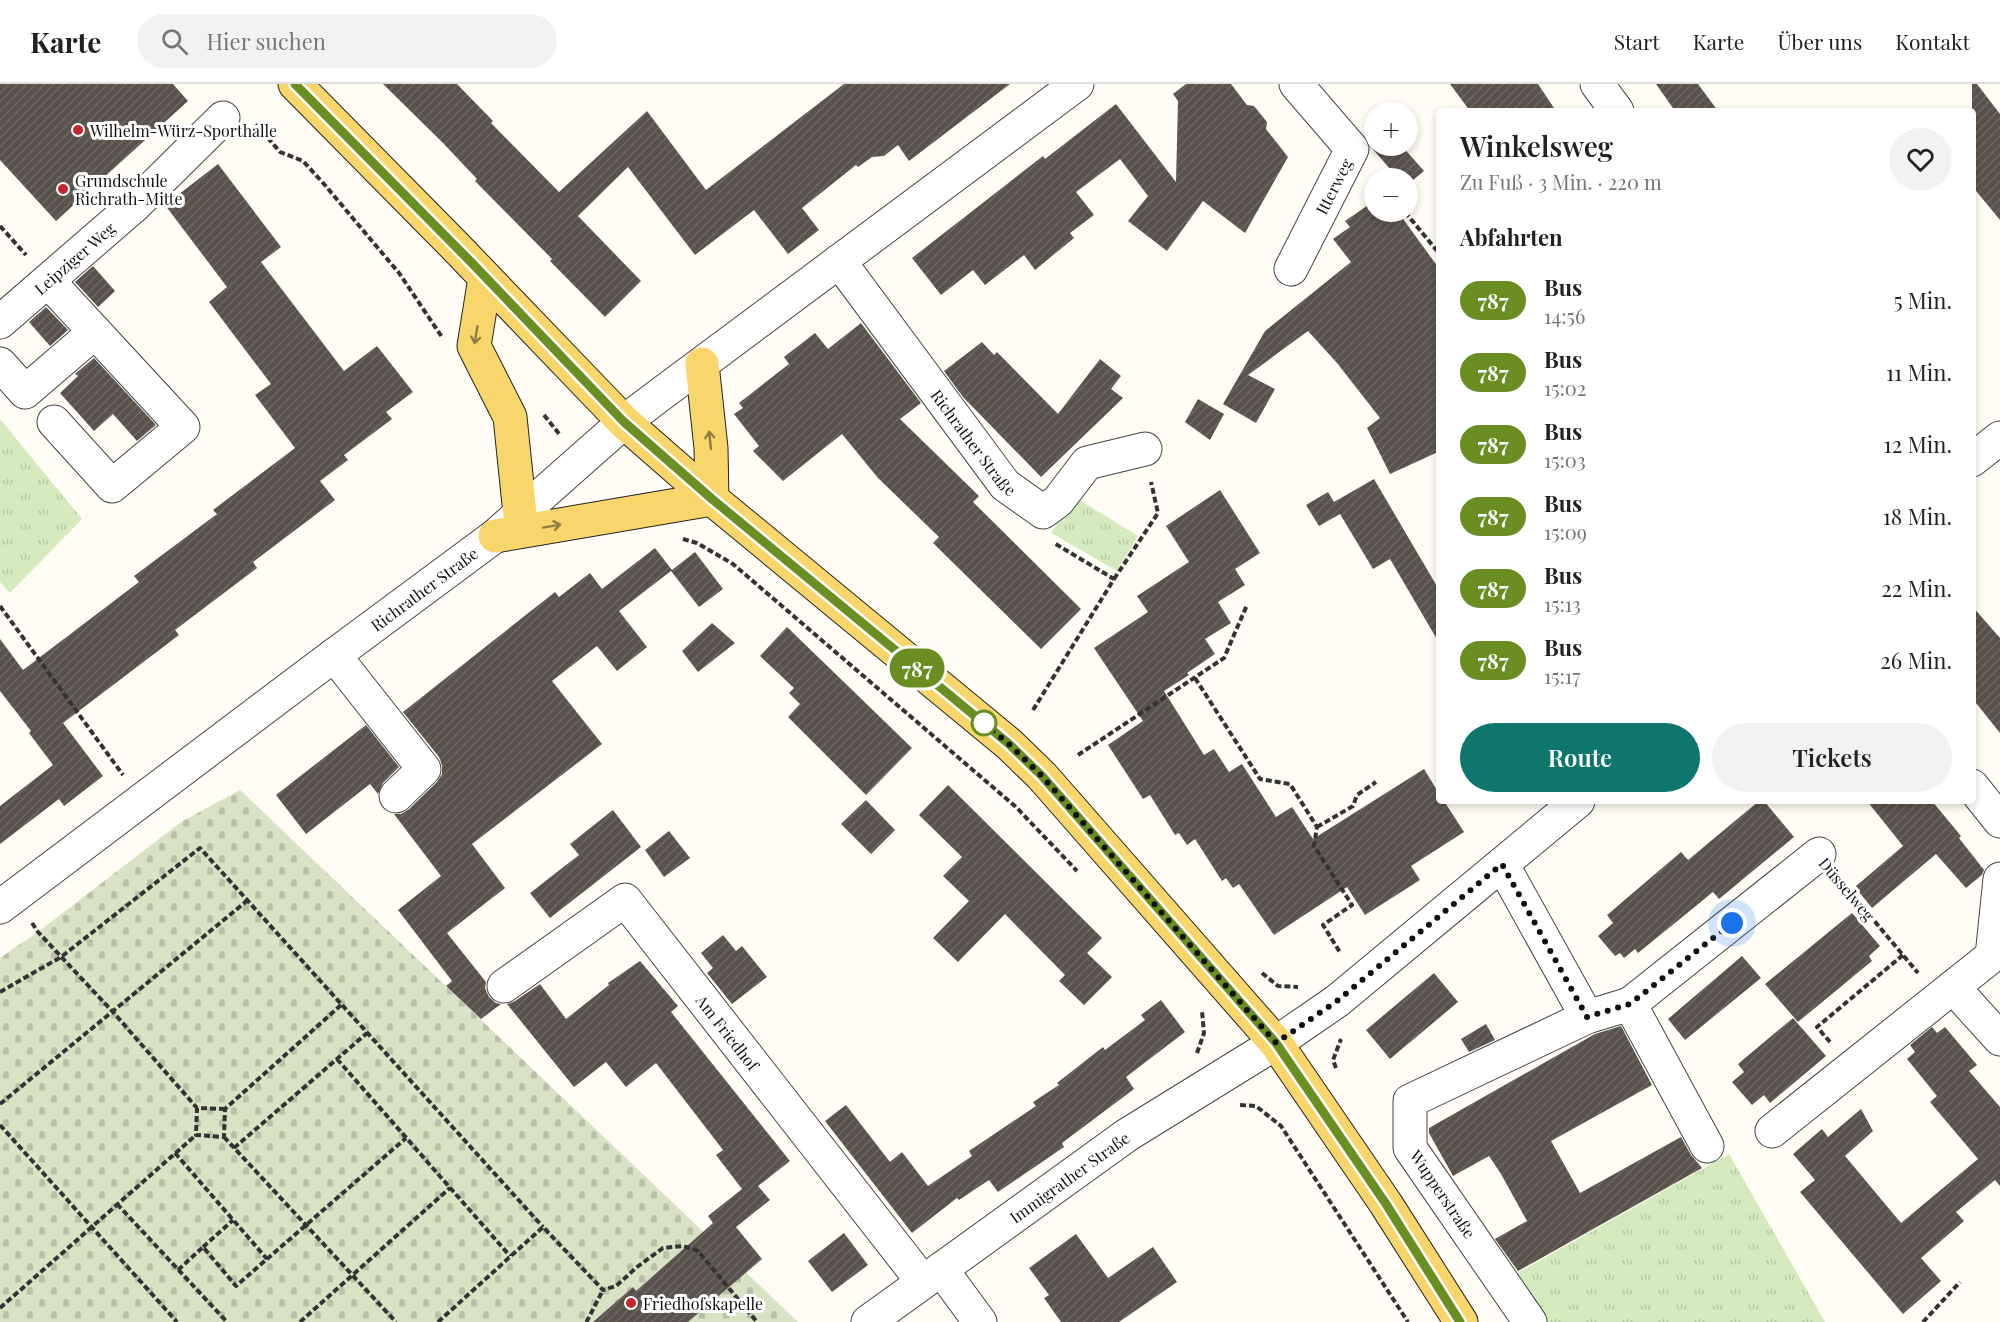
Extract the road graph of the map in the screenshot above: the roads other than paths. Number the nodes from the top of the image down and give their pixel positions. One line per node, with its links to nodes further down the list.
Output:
1 (295, 84): 10 (main road)
2 (1077, 84): 7 (street, Richrather Straße)
3 (1296, 84): 8 (street, Itterweg)
4 (1597, 84): 5 (street)
5 (1615, 108)
6 (238, 119): 9 (street, Leipziger Weg)
7 (839, 261): 14 (street, Richrather Straße); 18 (street, Richrather Straße)
8 (1291, 269)
9 (38, 270): 11 (street, Leipziger Weg); 12 (street)
10 (485, 278): 16 (main road); 21 (main road, one-way to 21)
11 (0, 322)
12 (95, 332): 13 (street); 15 (street)
13 (0, 364)
14 (702, 364): 16 (street, Richrather Straße); 20 (main road, one-way to 14)
15 (54, 422)
16 (624, 422): 20 (main road); 21 (street, Richrather Straße)
17 (2000, 438): 19 (street)
18 (1145, 449)
19 (1976, 457)
20 (712, 499): 22 (main road, one-way to 20); 37 (main road)
21 (520, 514): 22 (street, Richrather Straße)
22 (495, 536): 23 (street, Richrather Straße)
23 (334, 655): 25 (street); 31 (street, Richrather Straße)
24 (1976, 791): 27 (street)
25 (396, 796)
26 (1574, 804): 29 (street)
27 (2000, 821)
28 (1818, 854): 34 (street, Düsselweg)
29 (1502, 864): 35 (street); 37 (street)
30 (2000, 879): 33 (street)
31 (7, 902)
32 (504, 986): 40 (street, Am Friedhof)
33 (1946, 992): 36 (street); 38 (street)
34 (1630, 1004): 35 (street, Düsselweg); 39 (street)
35 (1587, 1017): 44 (street, Wupperstraße)
36 (2000, 1039)
37 (1276, 1043): 40 (street, Immigrather Straße); 43 (main road)
38 (1772, 1131)
39 (1707, 1146)
40 (932, 1275): 41 (street, Immigrather Straße); 42 (street)
41 (868, 1322)
42 (980, 1322)
43 (1461, 1322)
44 (1530, 1322)

